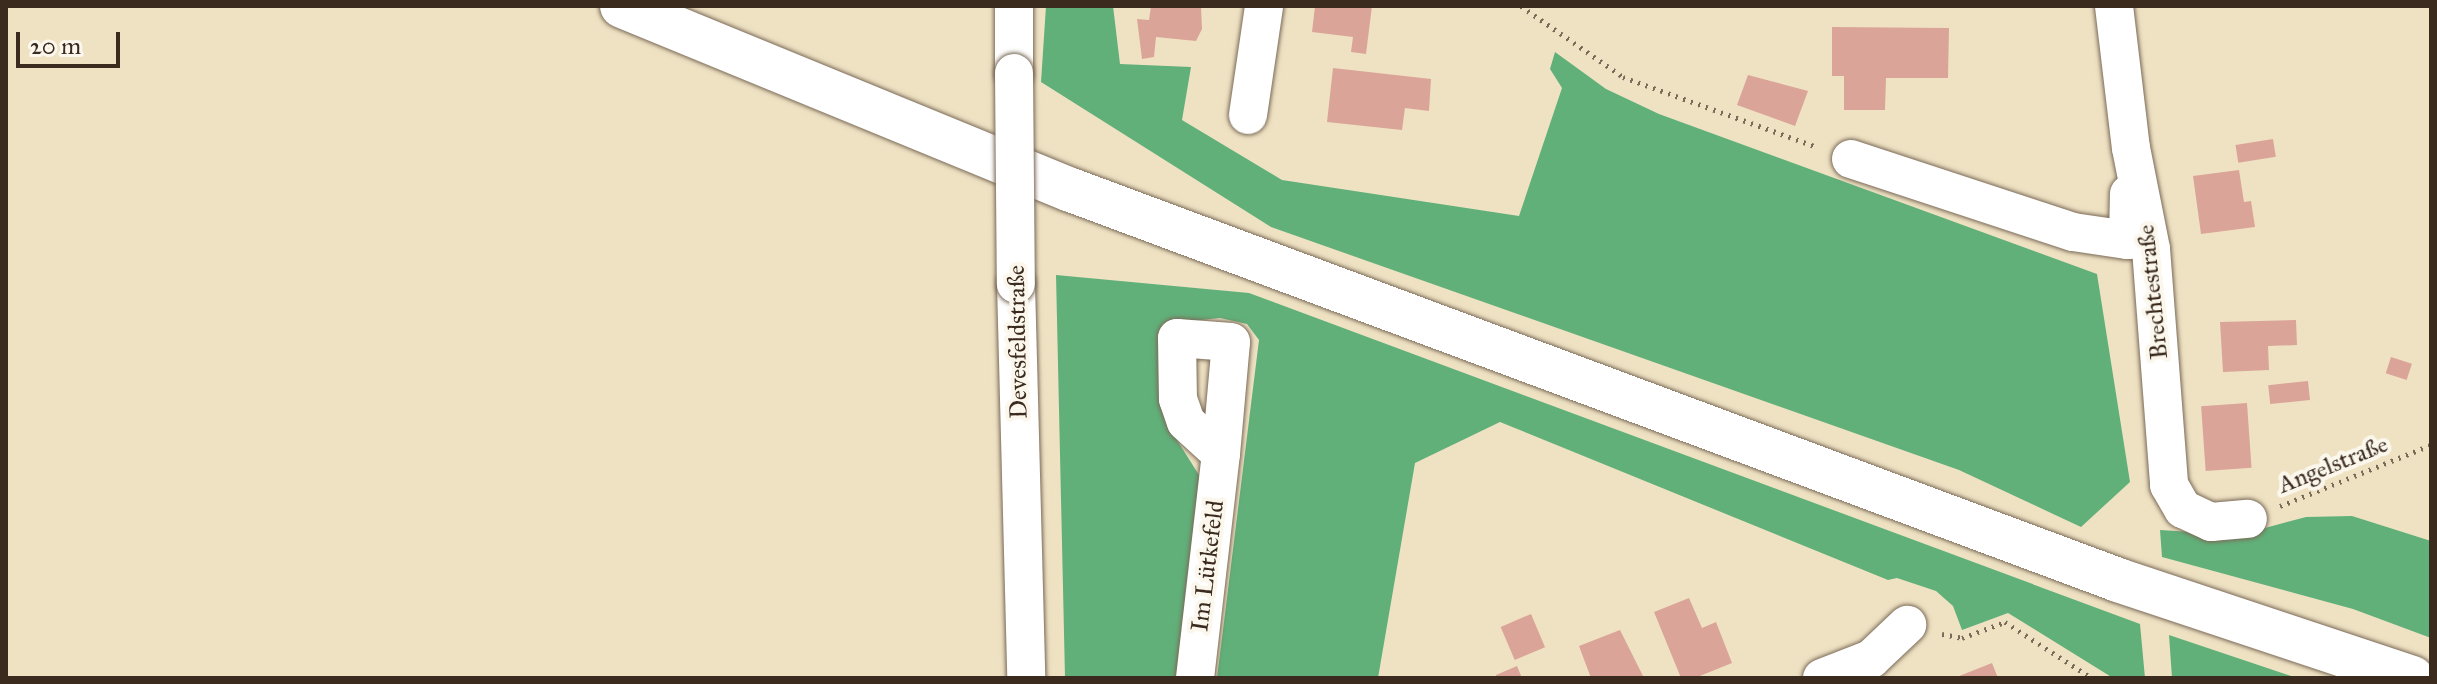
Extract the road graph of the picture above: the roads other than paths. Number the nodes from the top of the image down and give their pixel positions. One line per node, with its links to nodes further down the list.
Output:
1 (622, 6): 14 (highway)
2 (1014, 6): 11 (street, Devesfeldstraße, bridge)
3 (1264, 6): 5 (street)
4 (2114, 6): 6 (street, Brechtestraße)
5 (1248, 115)
6 (2131, 148): 7 (street); 9 (street, Brechtestraße)
7 (1851, 159)
8 (1221, 454): 12 (street, Im Lütkefeld)
9 (2248, 519)
10 (1907, 625): 13 (street)
11 (1026, 678)
12 (1195, 678)
13 (1822, 678)
14 (2412, 678)

